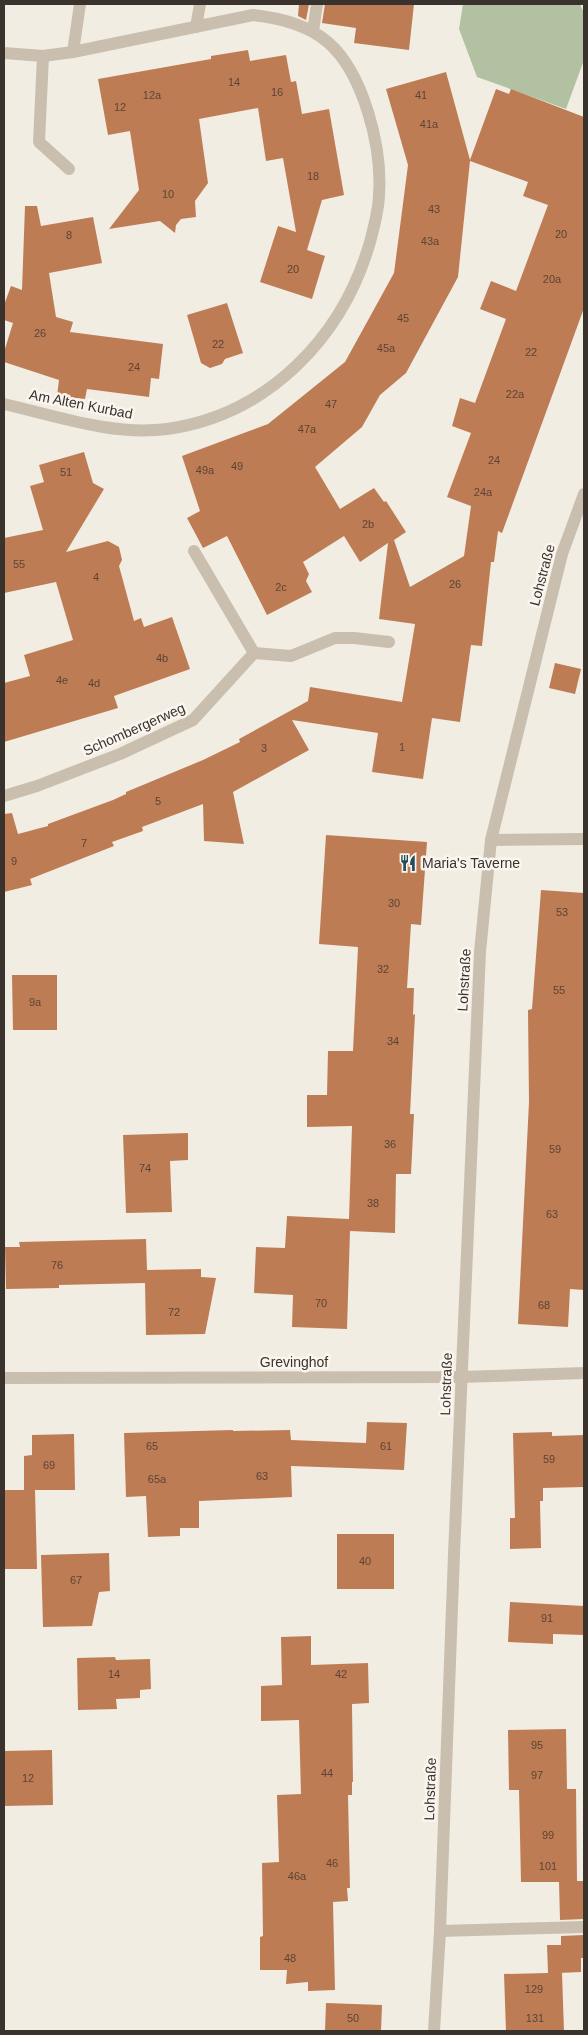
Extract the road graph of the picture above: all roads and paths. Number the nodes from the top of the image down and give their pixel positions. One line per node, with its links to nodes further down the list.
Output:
1 (80, 4): 6 (street)
2 (200, 4): 4 (street)
3 (317, 4): 5 (street)
4 (196, 27): 5 (street, Am Alten Kurbad); 6 (street, Am Alten Kurbad)
5 (313, 31): 10 (street, Am Alten Kurbad)
6 (73, 52): 8 (street, Am Alten Kurbad)
7 (4, 53): 8 (street, Am Alten Kurbad)
8 (43, 56): 9 (street)
9 (69, 170)
10 (4, 404)
11 (584, 494): 17 (street, Lohstraße)
12 (194, 552): 14 (street)
13 (389, 642): 14 (street)
14 (254, 653): 15 (street, Schombergerweg)
15 (4, 796)
16 (584, 839): 17 (street)
17 (491, 840): 19 (street, Lohstraße)
18 (584, 1373): 19 (street, Grevinghof)
19 (461, 1377): 20 (street, Grevinghof); 22 (street, Lohstraße)
20 (4, 1378)
21 (584, 1927): 22 (street)
22 (440, 1931): 23 (street, Lohstraße)
23 (434, 2031)

